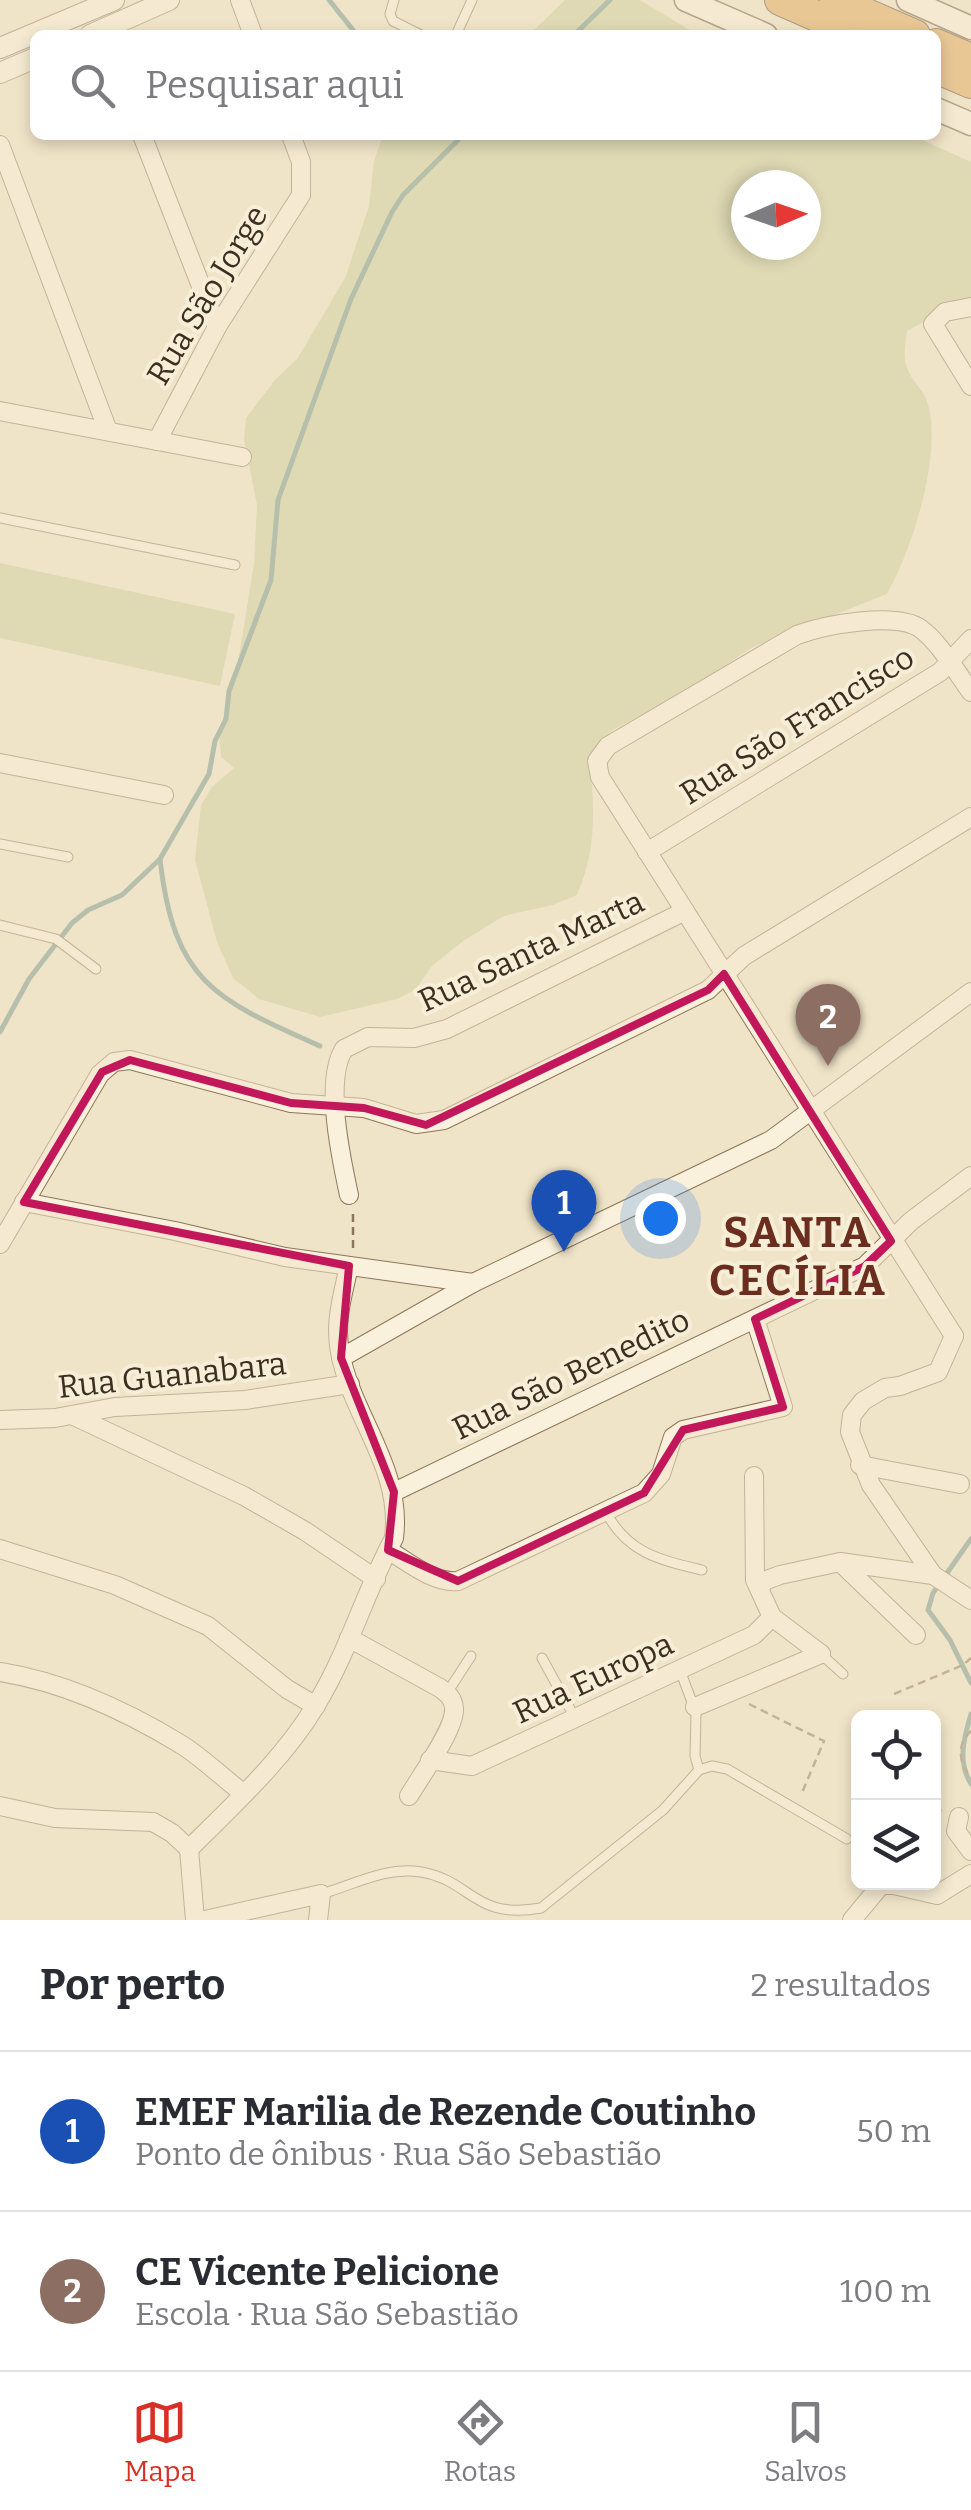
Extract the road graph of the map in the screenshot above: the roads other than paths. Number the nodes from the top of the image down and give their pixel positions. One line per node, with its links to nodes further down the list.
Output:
1 (114, 0): 10 (street)
2 (169, 0): 14 (street)
3 (240, 0): 15 (street)
4 (394, 0): 16 (lane)
5 (472, 0): 17 (lane)
6 (686, 0): 18 (main road)
7 (780, 0): 19 (highway)
8 (835, 0): 20 (highway)
9 (908, 0): 11 (main road)
10 (93, 9): 12 (street); 13 (street)
11 (971, 28)
12 (43, 30)
13 (97, 30)
14 (106, 30)
15 (251, 30)
16 (411, 30)
17 (458, 30)
18 (755, 30)
19 (849, 30)
20 (904, 30)
21 (30, 35): 23 (street)
22 (941, 46): 24 (highway)
23 (0, 48)
24 (971, 59)
25 (30, 60): 27 (street)
26 (941, 70): 28 (highway)
27 (0, 73)
28 (971, 83)
29 (941, 111): 30 (main road)
30 (971, 124)
31 (144, 140): 35 (street)
32 (293, 140): 35 (street, Rua São Jorge)
33 (0, 144): 38 (street)
34 (971, 307): 36 (street)
35 (217, 327): 39 (street, Rua São Jorge)
36 (971, 386)
37 (0, 411): 38 (street)
38 (108, 431): 39 (street)
39 (157, 440): 40 (street)
40 (242, 456)
41 (0, 518): 42 (lane)
42 (235, 565)
43 (971, 639): 44 (street, Rua São Francisco)
44 (950, 663): 45 (street); 50 (street, Rua São Francisco); 50 (street)
45 (971, 692)
46 (0, 763): 47 (street)
47 (164, 795)
48 (971, 817): 55 (street)
49 (0, 844): 51 (lane)
50 (647, 852): 52 (street)
51 (68, 858)
52 (685, 912): 55 (street); 57 (street, Rua Santa Marta)
53 (0, 925): 54 (lane)
54 (96, 968)
55 (724, 974): 57 (street); 58 (street)
56 (971, 992): 58 (street)
57 (336, 1107): 60 (street); 61 (street)
58 (811, 1111): 62 (street); 65 (street)
59 (971, 1176): 62 (street, Rua São Benedito)
60 (349, 1195)
61 (24, 1202): 63 (street); 64 (street)
62 (891, 1242): 66 (street, Rua São Benedito); 67 (street)
63 (0, 1244)
64 (349, 1266): 65 (street); 68 (street)
65 (473, 1283): 68 (street)
66 (755, 1319): 75 (street, Rua São Benedito); 76 (street)
67 (962, 1333): 72 (street)
68 (341, 1358): 69 (street)
69 (350, 1384): 70 (street, Rua Guanabara); 75 (street)
70 (74, 1416): 71 (street, Rua Guanabara); 82 (street)
71 (0, 1420)
72 (860, 1465): 74 (street); 81 (street)
73 (754, 1476): 83 (street)
74 (960, 1484)
75 (394, 1492): 78 (street)
76 (606, 1512): 78 (street); 80 (lane)
77 (0, 1549): 95 (street)
78 (388, 1550): 82 (street)
79 (840, 1562): 81 (street); 83 (street); 86 (street)
80 (702, 1570)
81 (933, 1575): 84 (street)
82 (376, 1579): 87 (street)
83 (760, 1588): 85 (street)
84 (971, 1600)
85 (772, 1618): 88 (street); 91 (street, Rua Europa)
86 (916, 1635)
87 (349, 1638): 94 (street); 95 (street)
88 (821, 1654): 93 (lane); 96 (street)
89 (471, 1656): 94 (lane)
90 (542, 1658): 97 (lane)
91 (680, 1670): 96 (lane); 97 (street, Rua Europa)
92 (0, 1672): 100 (street)
93 (843, 1674)
94 (447, 1693): 98 (street)
95 (316, 1706): 100 (street)
96 (695, 1707): 99 (lane)
97 (576, 1720): 98 (street, Rua Europa)
98 (430, 1760): 101 (street)
99 (699, 1770): 104 (lane); 108 (lane)
100 (244, 1794): 105 (street)
101 (409, 1796)
102 (0, 1806): 105 (street)
103 (959, 1817): 106 (street)
104 (847, 1839)
105 (189, 1849): 109 (street)
106 (971, 1851)
107 (971, 1874): 112 (street)
108 (321, 1894): 110 (street); 111 (street)
109 (195, 1920)
110 (206, 1920)
111 (318, 1920)
112 (852, 1920)

